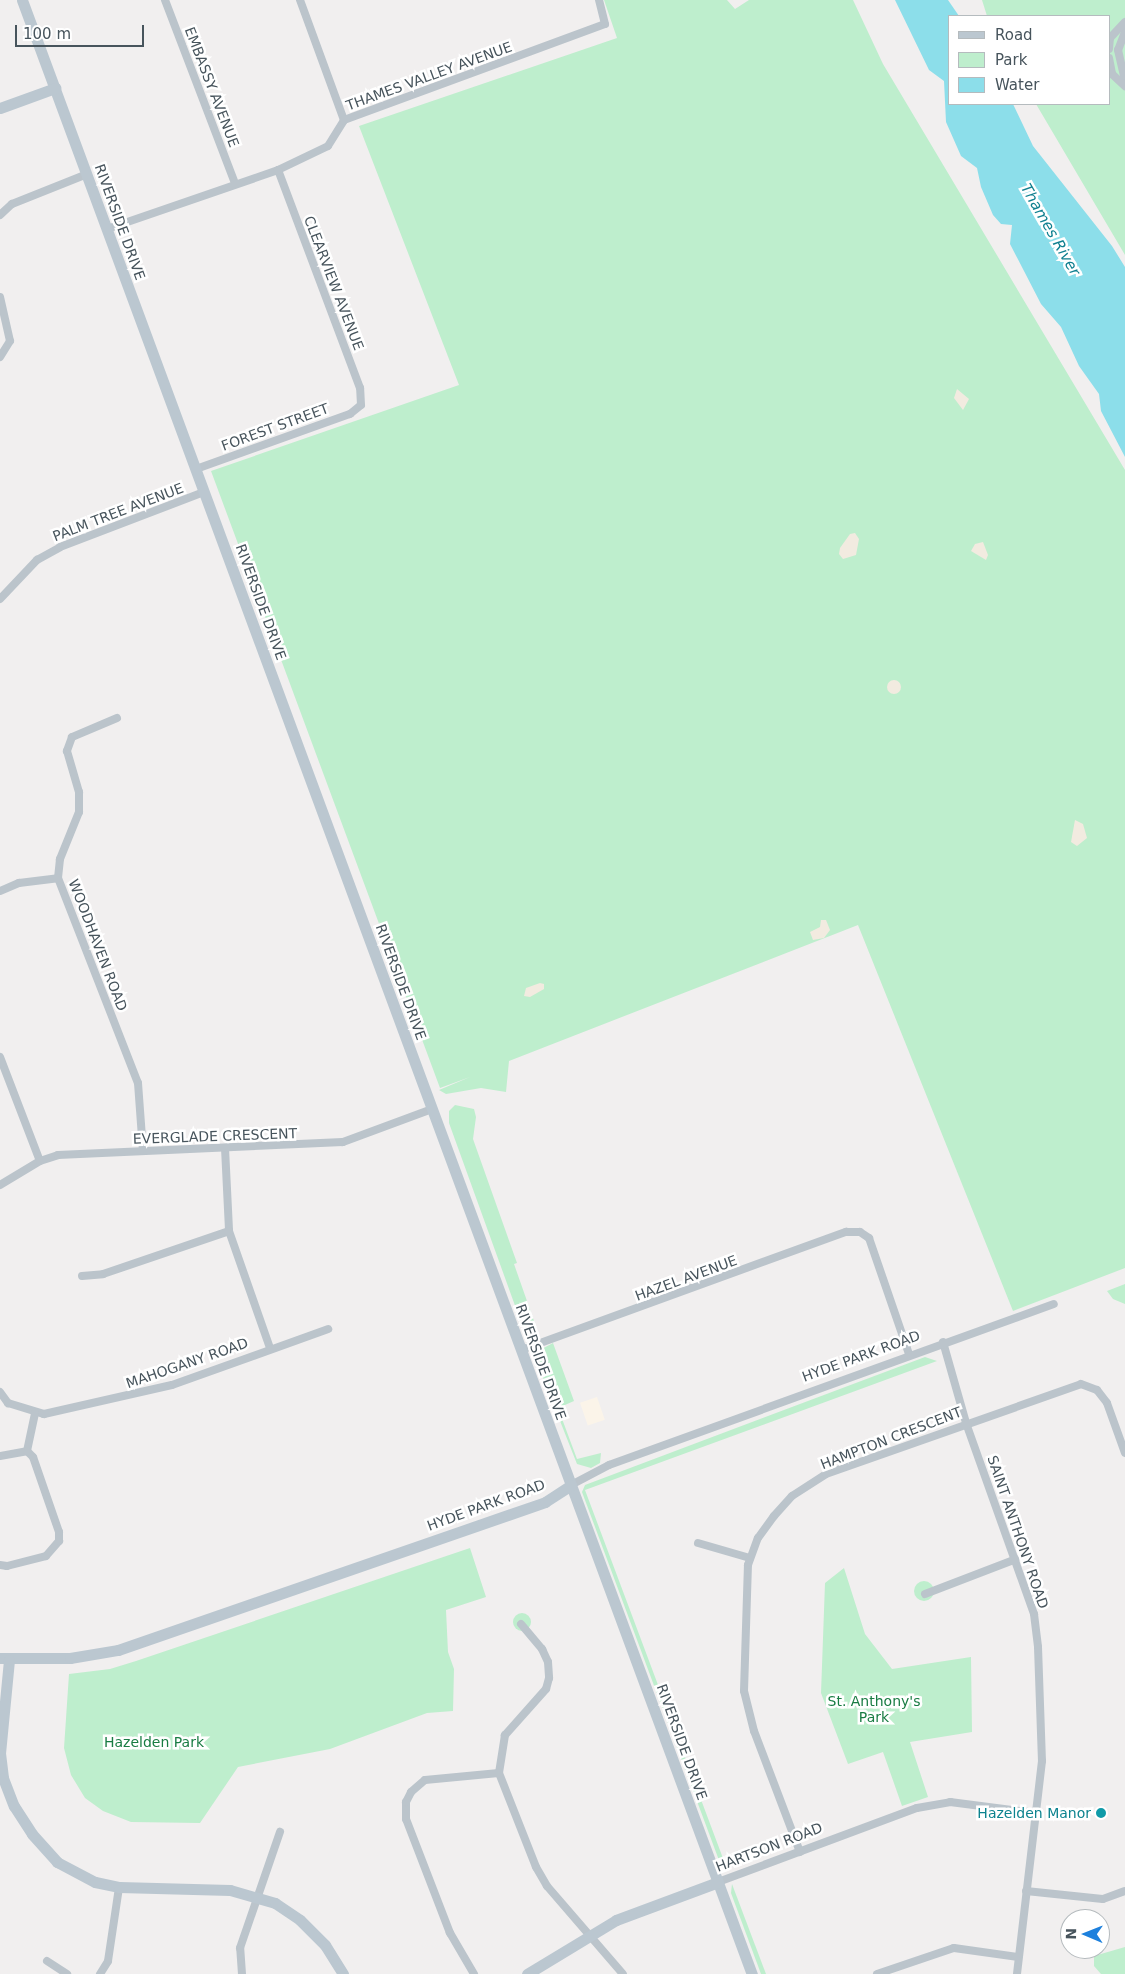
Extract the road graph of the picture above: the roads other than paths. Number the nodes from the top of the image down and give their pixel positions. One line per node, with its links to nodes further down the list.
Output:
1 (22, 0): 11 (main road, RIVERSIDE DRIVE)
2 (165, 0): 16 (street, EMBASSY AVENUE)
3 (300, 0): 13 (street)
4 (599, 0): 13 (street, THAMES VALLEY AVENUE)
5 (1125, 22): 7 (street)
6 (1125, 32): 9 (street)
7 (1110, 38)
8 (1110, 63): 10 (street)
9 (1125, 81)
10 (1125, 86)
11 (55, 88): 12 (main road); 15 (main road, RIVERSIDE DRIVE)
12 (0, 108)
13 (344, 120): 14 (street, THAMES VALLEY AVENUE)
14 (278, 170): 16 (street, THAMES VALLEY AVENUE); 21 (street, CLEARVIEW AVENUE)
15 (87, 174): 17 (street); 18 (main road, RIVERSIDE DRIVE)
16 (235, 183): 18 (street, THAMES VALLEY AVENUE)
17 (0, 215)
18 (107, 229): 22 (main road, RIVERSIDE DRIVE)
19 (0, 297): 20 (street)
20 (0, 357)
21 (361, 405): 22 (street, FOREST STREET)
22 (196, 469): 23 (main road, RIVERSIDE DRIVE)
23 (204, 492): 24 (street, PALM TREE AVENUE); 29 (main road, RIVERSIDE DRIVE)
24 (0, 599)
25 (117, 718): 26 (street, WOODHAVEN ROAD)
26 (58, 878): 27 (street); 31 (street, WOODHAVEN ROAD)
27 (0, 891)
28 (0, 1057): 32 (street)
29 (432, 1110): 30 (street, EVERGLADE CRESCENT); 40 (main road, RIVERSIDE DRIVE)
30 (224, 1148): 31 (street, EVERGLADE CRESCENT); 34 (street)
31 (143, 1151): 32 (street, EVERGLADE CRESCENT)
32 (40, 1161): 33 (street, EVERGLADE CRESCENT)
33 (0, 1185)
34 (229, 1231): 35 (street); 39 (street)
35 (82, 1276)
36 (1054, 1304): 38 (street, HYDE PARK ROAD)
37 (328, 1329): 39 (street, MAHOGANY ROAD)
38 (943, 1342): 41 (street, HYDE PARK ROAD); 44 (street, SAINT ANTHONY ROAD)
39 (270, 1348): 43 (street, MAHOGANY ROAD)
40 (521, 1350): 41 (street, HAZEL AVENUE); 48 (main road, RIVERSIDE DRIVE)
41 (909, 1354): 48 (street, HYDE PARK ROAD)
42 (0, 1392): 43 (street)
43 (35, 1414): 45 (street)
44 (966, 1423): 46 (street, HAMPTON CRESCENT); 50 (street, HAMPTON CRESCENT); 51 (street, SAINT ANTHONY ROAD)
45 (27, 1451): 47 (street); 52 (street)
46 (1125, 1452)
47 (0, 1456)
48 (571, 1485): 55 (main road, HYDE PARK ROAD); 62 (main road, RIVERSIDE DRIVE)
49 (698, 1544): 50 (street)
50 (750, 1558): 61 (street, HAMPTON CRESCENT)
51 (1016, 1559): 53 (street); 59 (street, SAINT ANTHONY ROAD)
52 (0, 1565)
53 (925, 1594)
54 (520, 1624): 57 (street)
55 (4, 1659): 56 (main road)
56 (0, 1753): 58 (main road)
57 (499, 1773): 67 (street); 74 (street)
58 (2, 1778): 63 (main road)
59 (1036, 1813): 61 (street, HARTSON ROAD); 64 (street, SAINT ANTHONY ROAD)
60 (280, 1832): 66 (street)
61 (800, 1852): 62 (street, HARTSON ROAD)
62 (718, 1882): 67 (main road, HARTSON ROAD); 77 (main road, RIVERSIDE DRIVE)
63 (119, 1887): 66 (main road); 71 (street)
64 (1026, 1891): 65 (street); 68 (street, SAINT ANTHONY ROAD)
65 (1125, 1891)
66 (256, 1897): 72 (street); 73 (main road)
67 (588, 1935): 75 (main road, HARTSON ROAD); 76 (street)
68 (1018, 1957): 78 (street); 79 (street, SAINT ANTHONY ROAD)
69 (47, 1961): 70 (street)
70 (68, 1974)
71 (100, 1974)
72 (242, 1974)
73 (343, 1974)
74 (474, 1974)
75 (527, 1974)
76 (623, 1974)
77 (752, 1974)
78 (877, 1974)
79 (1017, 1974)

